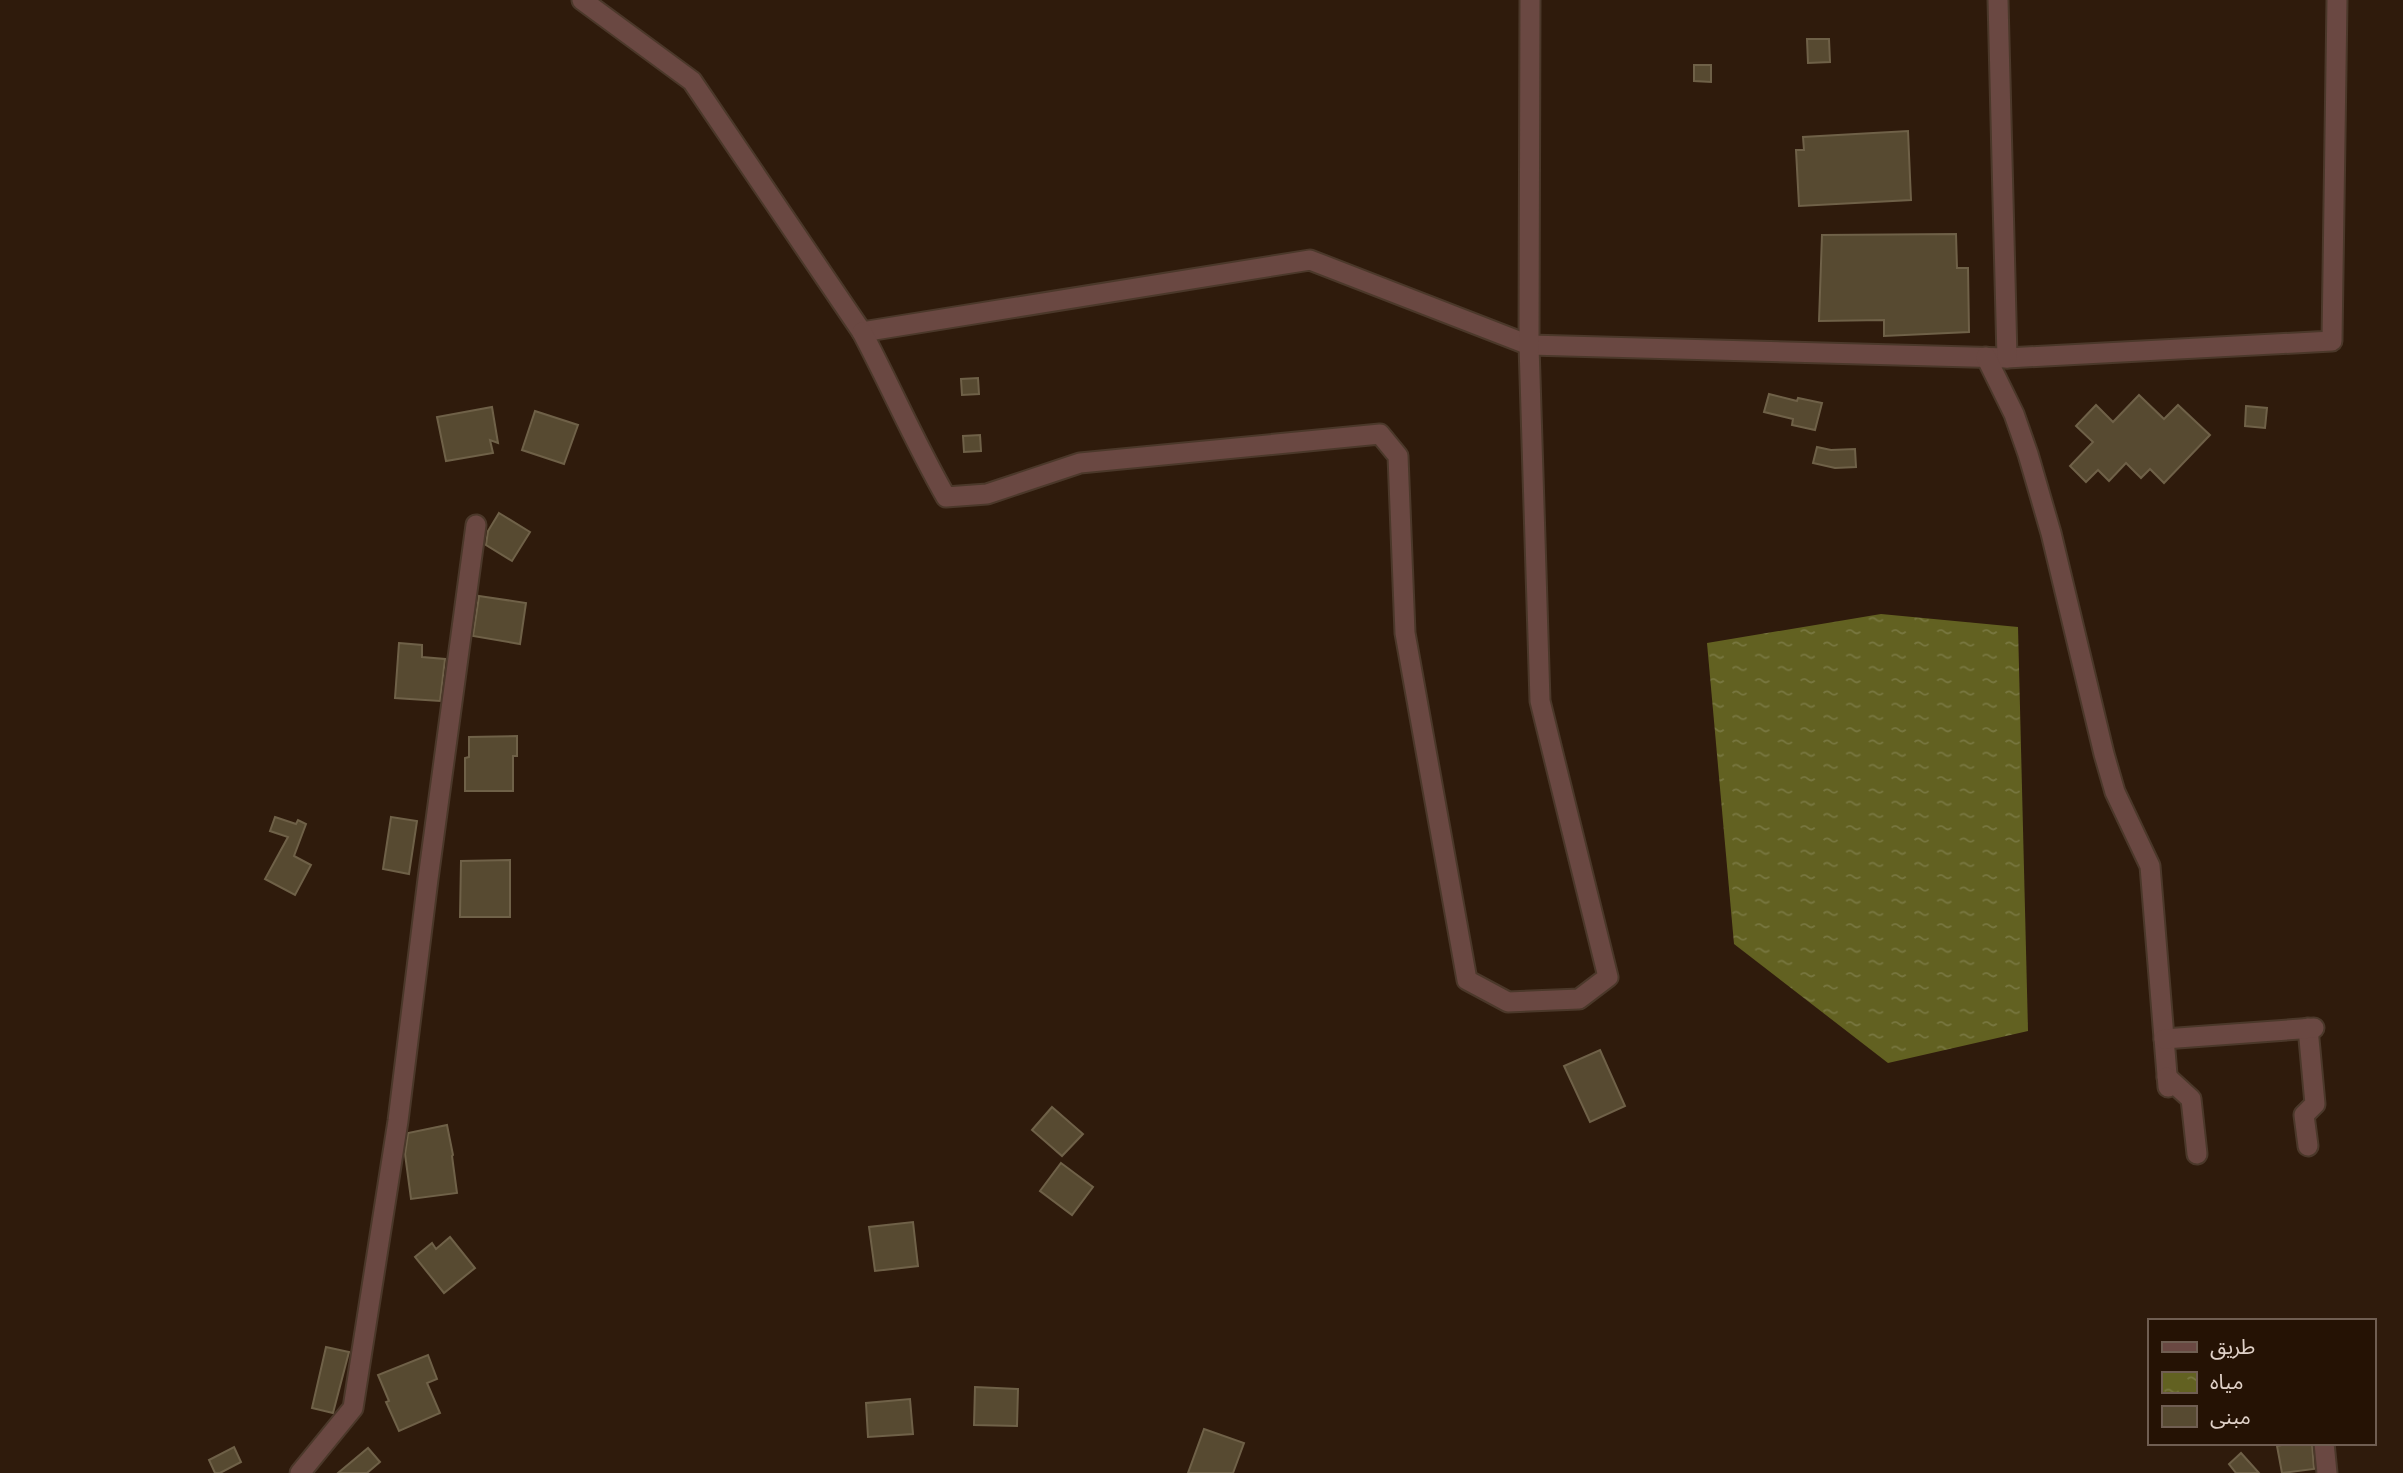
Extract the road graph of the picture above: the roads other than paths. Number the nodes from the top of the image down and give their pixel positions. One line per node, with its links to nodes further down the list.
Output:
1 (582, 0): 5 (street)
2 (1530, 0): 6 (street)
3 (1998, 0): 8 (street)
4 (2337, 0): 8 (street)
5 (862, 332): 6 (street); 6 (street)
6 (1529, 345): 7 (street)
7 (1986, 357): 8 (street); 10 (street)
8 (2007, 358)
9 (476, 525): 14 (street)
10 (2164, 1039): 11 (street); 12 (street)
11 (2308, 1146)
12 (2197, 1154)
13 (2324, 1445): 15 (street)
14 (299, 1473)
15 (2327, 1473)

